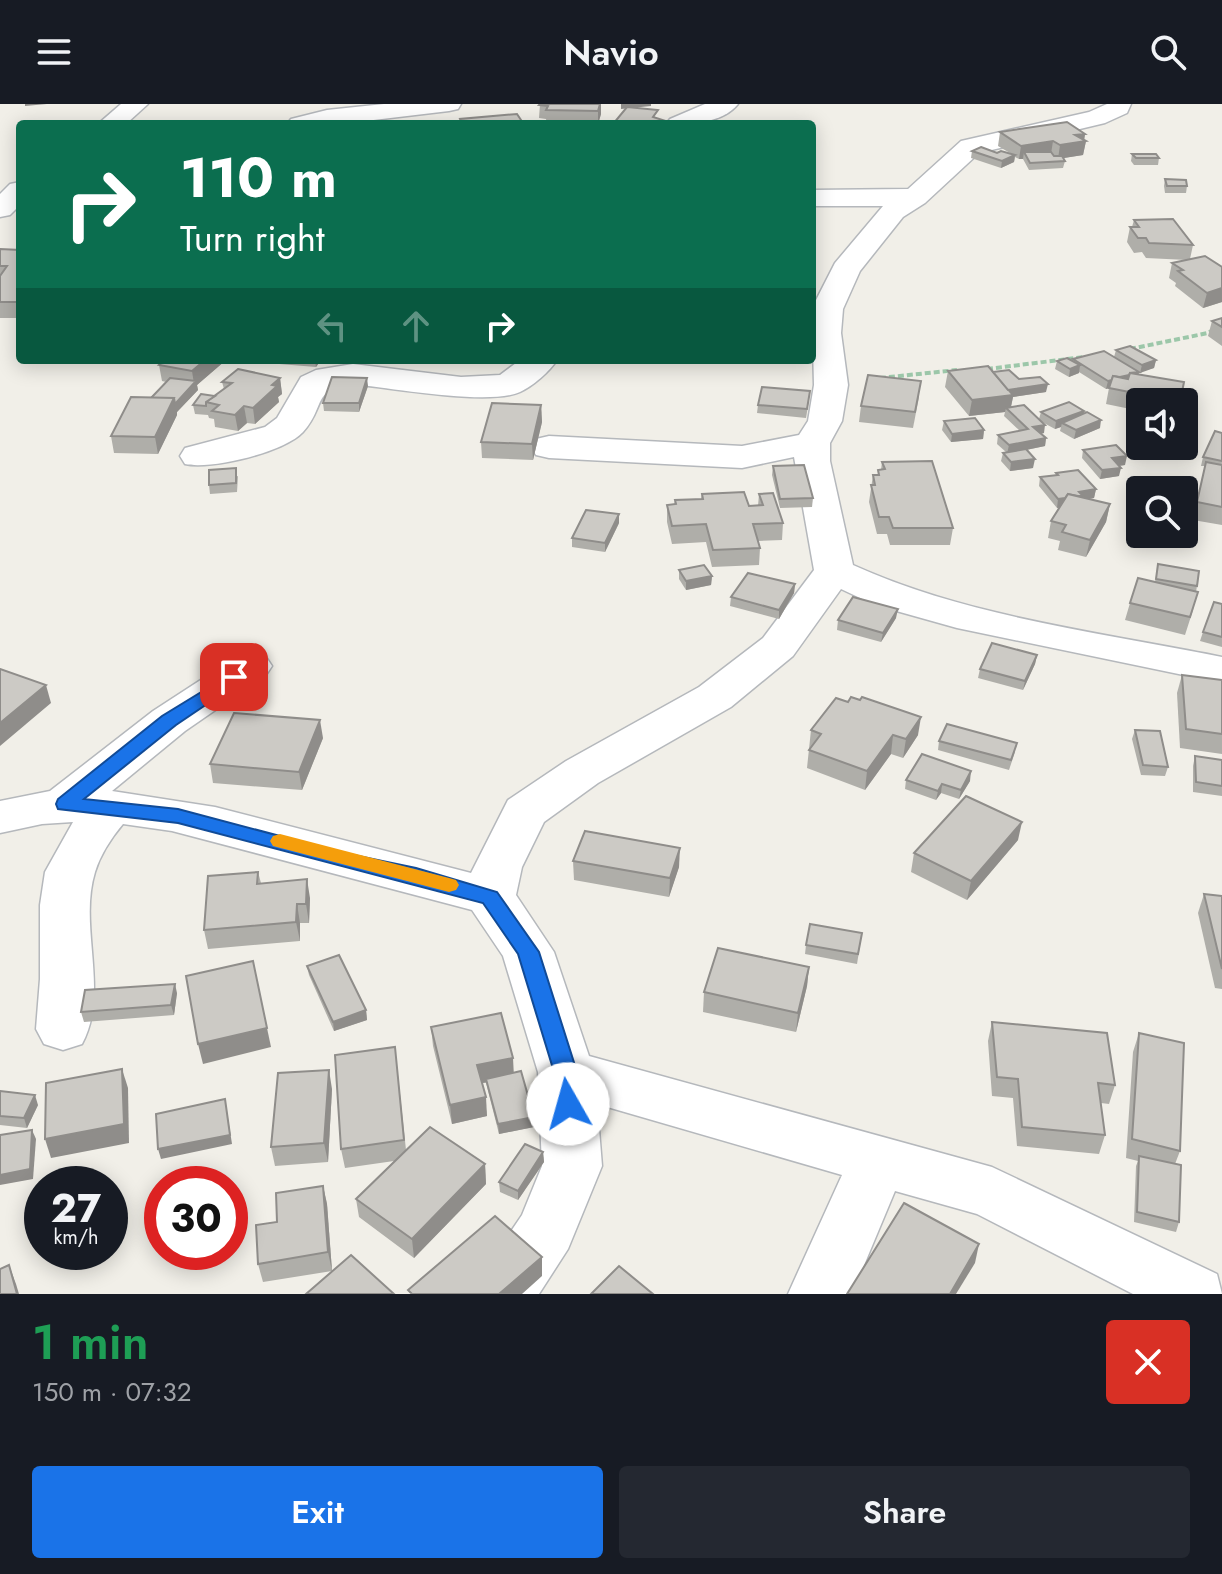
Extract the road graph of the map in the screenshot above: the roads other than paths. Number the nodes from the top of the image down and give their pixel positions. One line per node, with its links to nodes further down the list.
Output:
1 (136, 104): 5 (street)
2 (449, 104): 6 (street)
3 (726, 104): 7 (street)
4 (1119, 104): 9 (street)
5 (116, 120)
6 (318, 120)
7 (688, 120)
8 (16, 194): 11 (street)
9 (915, 197): 10 (street); 12 (street)
10 (816, 198)
11 (0, 209)
12 (819, 309): 14 (street)
13 (536, 364): 16 (street)
14 (812, 443): 15 (street); 17 (street)
15 (549, 447)
16 (198, 456)
17 (834, 571): 19 (street); 22 (street)
18 (251, 666): 20 (street)
19 (1222, 670)
20 (87, 806): 21 (street); 22 (street); 23 (street)
21 (0, 817)
22 (490, 897): 24 (street)
23 (63, 1029)
24 (566, 1072): 25 (street); 26 (street)
25 (878, 1161): 27 (street); 28 (street)
26 (504, 1294)
27 (820, 1294)
28 (1195, 1294)

